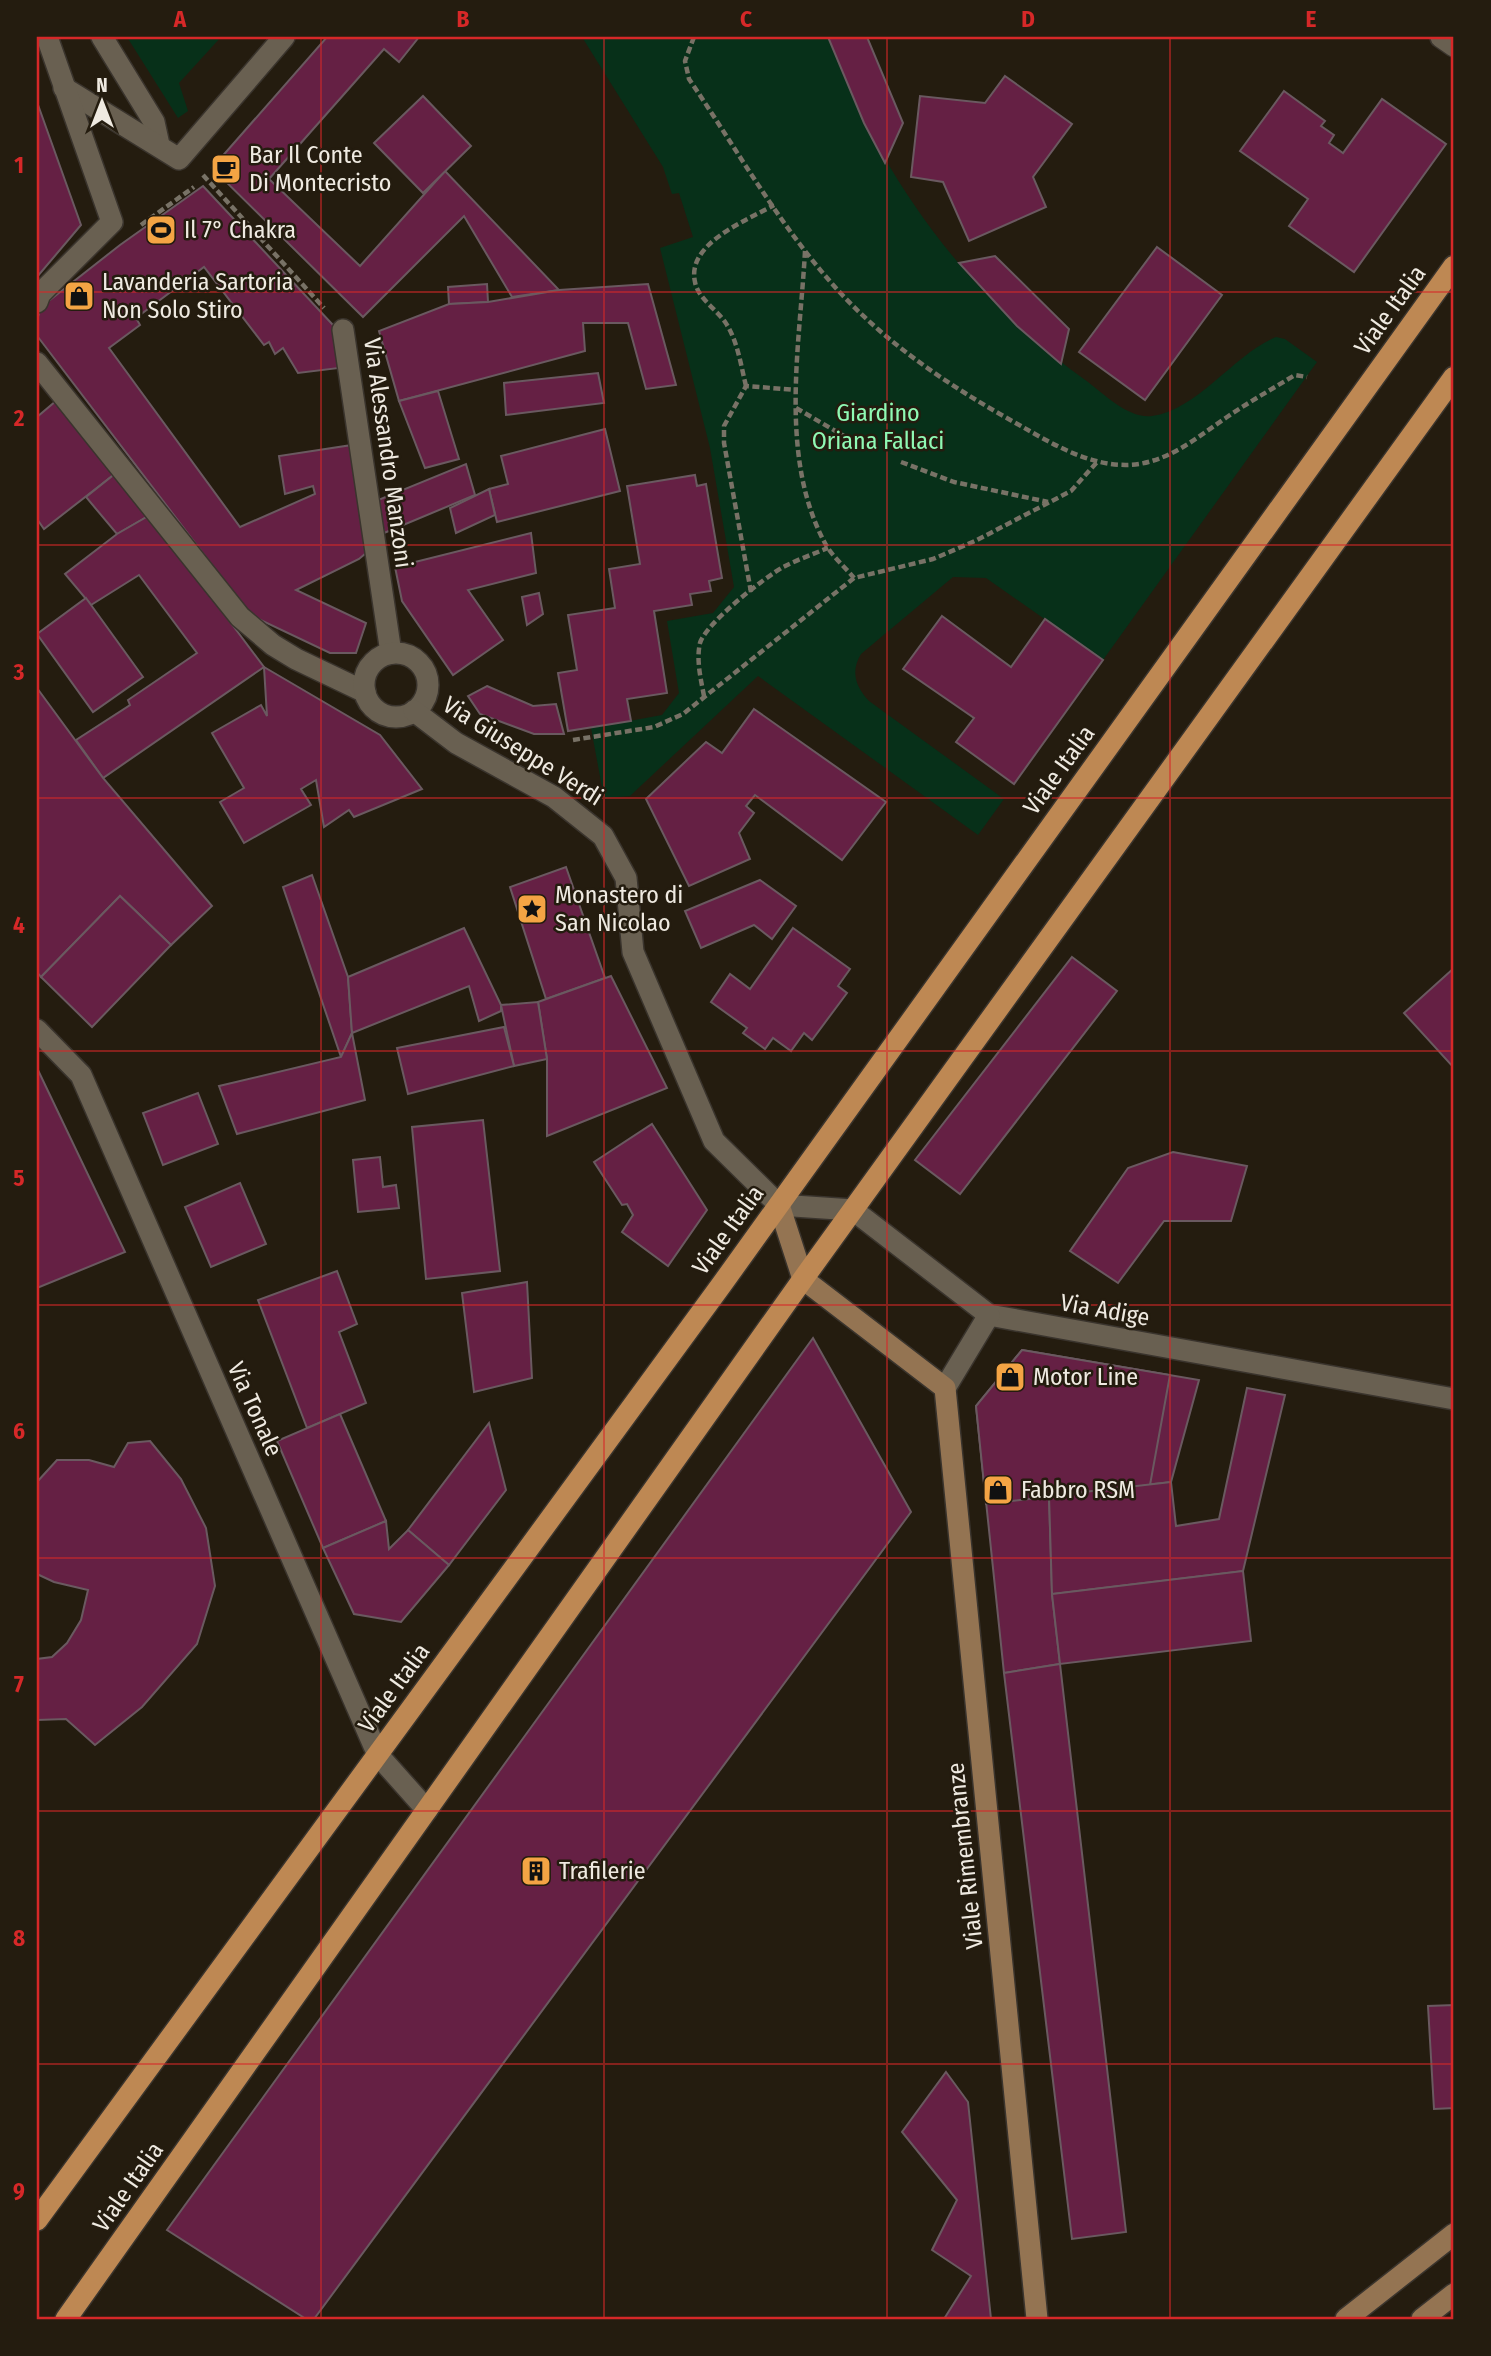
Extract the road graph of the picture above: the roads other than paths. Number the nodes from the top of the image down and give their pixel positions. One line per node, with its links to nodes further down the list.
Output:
1 (47, 37): 6 (street)
2 (102, 37): 7 (street)
3 (284, 37): 7 (street)
4 (1441, 37): 5 (street)
5 (1454, 46)
6 (64, 88): 7 (street); 9 (street)
7 (159, 145)
8 (1454, 266): 17 (main road, Viale Italia)
9 (37, 302)
10 (343, 330): 13 (street, Via Alessandro Manzoni)
11 (37, 363): 14 (street, Via Giuseppe Verdi)
12 (1454, 377): 18 (main road, Viale Italia)
13 (391, 653): 14 (street); 15 (street, Via Giuseppe Verdi)
14 (365, 692): 15 (street, Via Giuseppe Verdi)
15 (414, 711): 17 (street, Via Giuseppe Verdi)
16 (37, 1030): 23 (street, Via Tonale)
17 (779, 1205): 18 (street); 19 (street); 23 (main road, Viale Italia)
18 (853, 1210): 19 (main road, Viale Italia); 20 (street, Via Adige)
19 (803, 1279): 21 (street); 24 (main road, Viale Italia)
20 (989, 1315): 21 (street); 22 (street, Via Adige)
21 (945, 1388): 29 (street, Viale Rimembranze)
22 (1454, 1399)
23 (378, 1755): 24 (street, Via Tonale); 25 (main road, Viale Italia)
24 (427, 1810): 28 (main road, Viale Italia)
25 (37, 2220)
26 (1454, 2234): 30 (street)
27 (1454, 2294): 31 (street)
28 (66, 2319)
29 (1037, 2319)
30 (1346, 2319)
31 (1422, 2319)

